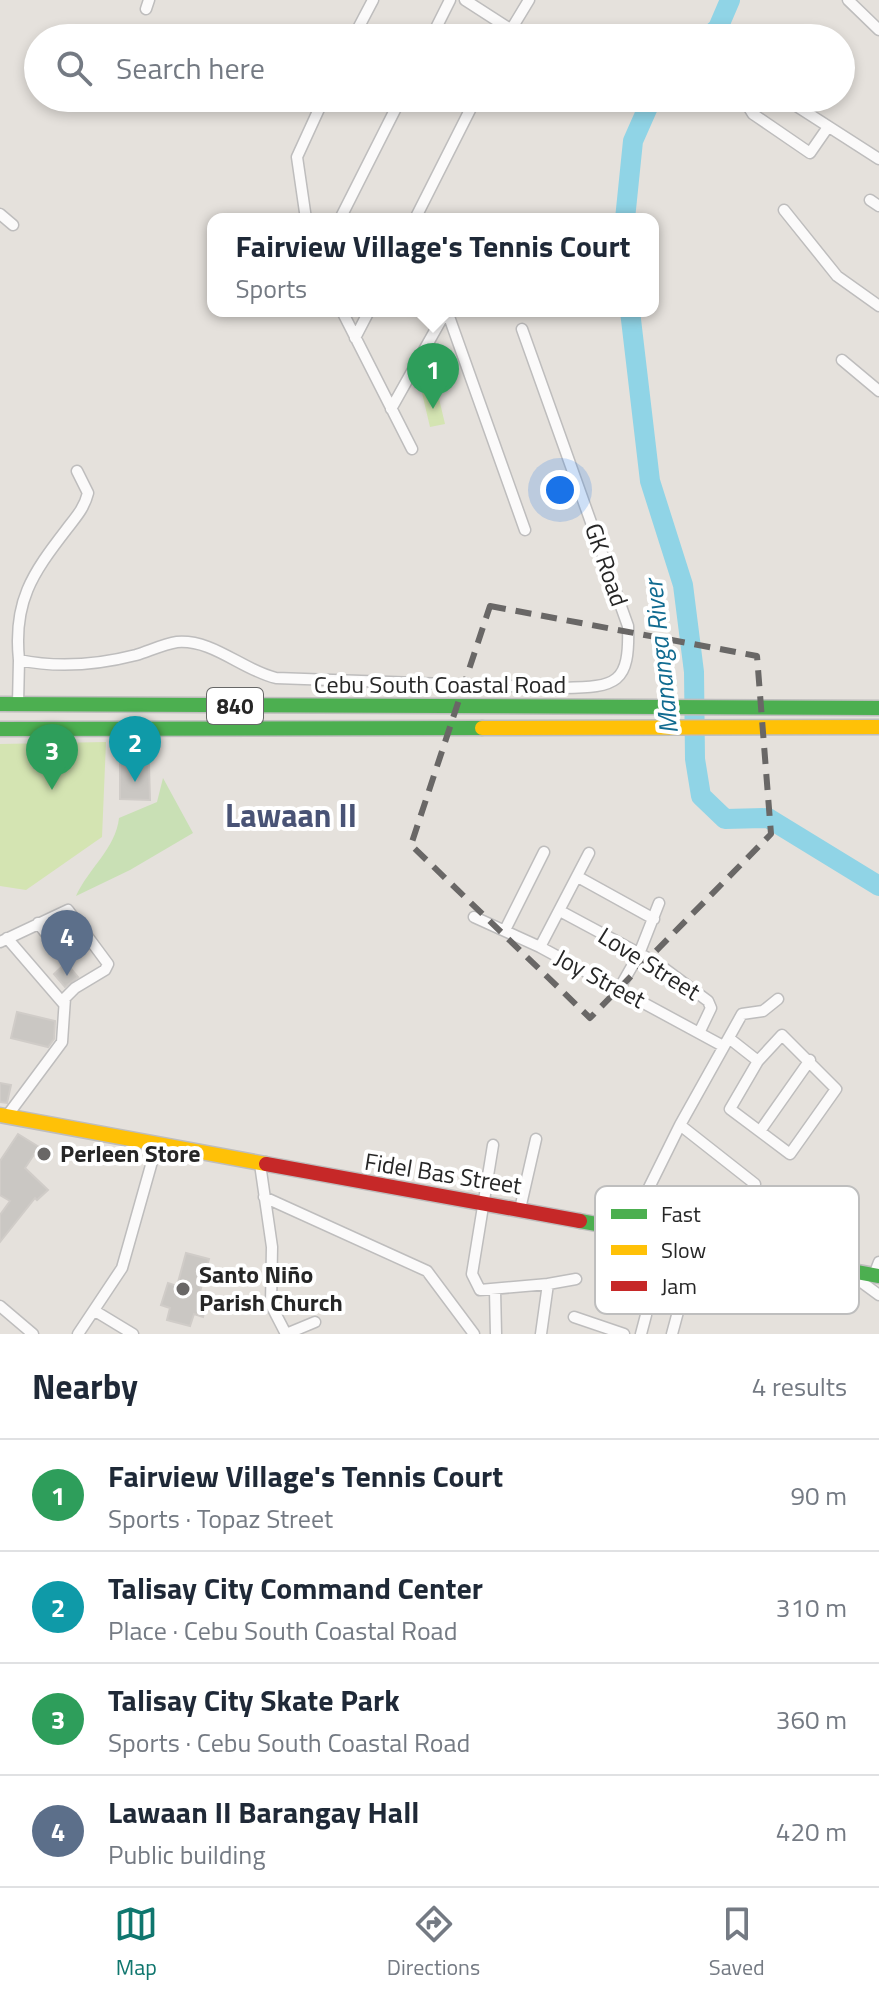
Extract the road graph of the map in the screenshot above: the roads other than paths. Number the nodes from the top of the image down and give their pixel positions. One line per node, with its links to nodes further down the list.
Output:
1 (373, 0): 6 (street)
2 (450, 0): 7 (street)
3 (465, 0): 8 (street)
4 (529, 0): 9 (street)
5 (848, 0): 10 (street)
6 (360, 24)
7 (438, 24)
8 (496, 24)
9 (514, 24)
10 (879, 30)
11 (318, 112): 19 (street)
12 (394, 112): 20 (street)
13 (469, 112): 21 (street)
14 (752, 112): 16 (street)
15 (805, 112): 16 (street)
16 (828, 127): 17 (street)
17 (879, 159)
18 (784, 210): 24 (street)
19 (305, 213)
20 (343, 213)
21 (420, 213)
22 (0, 214): 23 (street)
23 (13, 225)
24 (879, 306)
25 (345, 317): 30 (street)
26 (366, 317): 30 (street)
27 (444, 317): 33 (street)
28 (449, 317): 36 (street)
29 (522, 329): 37 (street, GK Road)
30 (355, 338): 33 (street)
31 (842, 360): 32 (street)
32 (879, 391)
33 (391, 409): 34 (street)
34 (412, 449)
35 (77, 471): 37 (street)
36 (525, 530)
37 (19, 660): 39 (street)
38 (0, 704): 39 (main road, Cebu South Coastal Road / 840)
39 (18, 704): 40 (main road, Cebu South Coastal Road / 840)
40 (879, 708)
41 (879, 727): 42 (main road, Cebu South Coastal Road / 840)
42 (0, 729)
43 (544, 852): 51 (street)
44 (589, 853): 45 (street)
45 (578, 877): 47 (street); 49 (street)
46 (659, 903): 49 (street)
47 (560, 911): 54 (street); 55 (street, Love Street)
48 (474, 917): 51 (street, Joy Street)
49 (654, 919): 55 (street)
50 (38, 923): 52 (street); 53 (street); 58 (street)
51 (505, 930): 54 (street, Joy Street)
52 (48, 936)
53 (3, 940): 58 (street)
54 (540, 947): 56 (street, Joy Street)
55 (639, 954): 56 (street); 59 (street, Love Street)
56 (619, 989): 59 (street, Joy Street)
57 (778, 999): 60 (street)
58 (63, 1003): 63 (street)
59 (700, 1031): 60 (street, Joy Street)
60 (726, 1043): 62 (street, Joy Street); 64 (street)
61 (810, 1060): 62 (street); 65 (street); 65 (street)
62 (758, 1061): 65 (street)
63 (3, 1116): 67 (main road, Fidel Bas Street)
64 (680, 1125): 70 (street); 71 (street)
65 (760, 1131)
66 (536, 1139): 74 (street)
67 (157, 1144): 69 (main road, Fidel Bas Street); 82 (street)
68 (493, 1145): 73 (street)
69 (260, 1164): 72 (street); 73 (main road, Fidel Bas Street)
70 (755, 1184)
71 (650, 1186)
72 (264, 1197): 90 (street); 91 (street)
73 (486, 1203): 74 (main road, Fidel Bas Street); 79 (street)
74 (520, 1209): 75 (main road, Fidel Bas Street)
75 (595, 1222)
76 (576, 1279): 78 (street)
77 (859, 1280): 80 (street)
78 (548, 1284): 79 (street); 93 (street)
79 (495, 1290): 92 (street)
80 (879, 1295)
81 (0, 1306): 87 (street)
82 (95, 1311): 88 (street); 89 (street)
83 (677, 1314): 96 (street)
84 (646, 1315): 95 (street)
85 (574, 1317): 94 (street)
86 (315, 1322): 90 (street)
87 (33, 1334)
88 (78, 1334)
89 (133, 1334)
90 (286, 1334)
91 (474, 1334)
92 (496, 1334)
93 (541, 1334)
94 (624, 1334)
95 (641, 1334)
96 (672, 1334)

